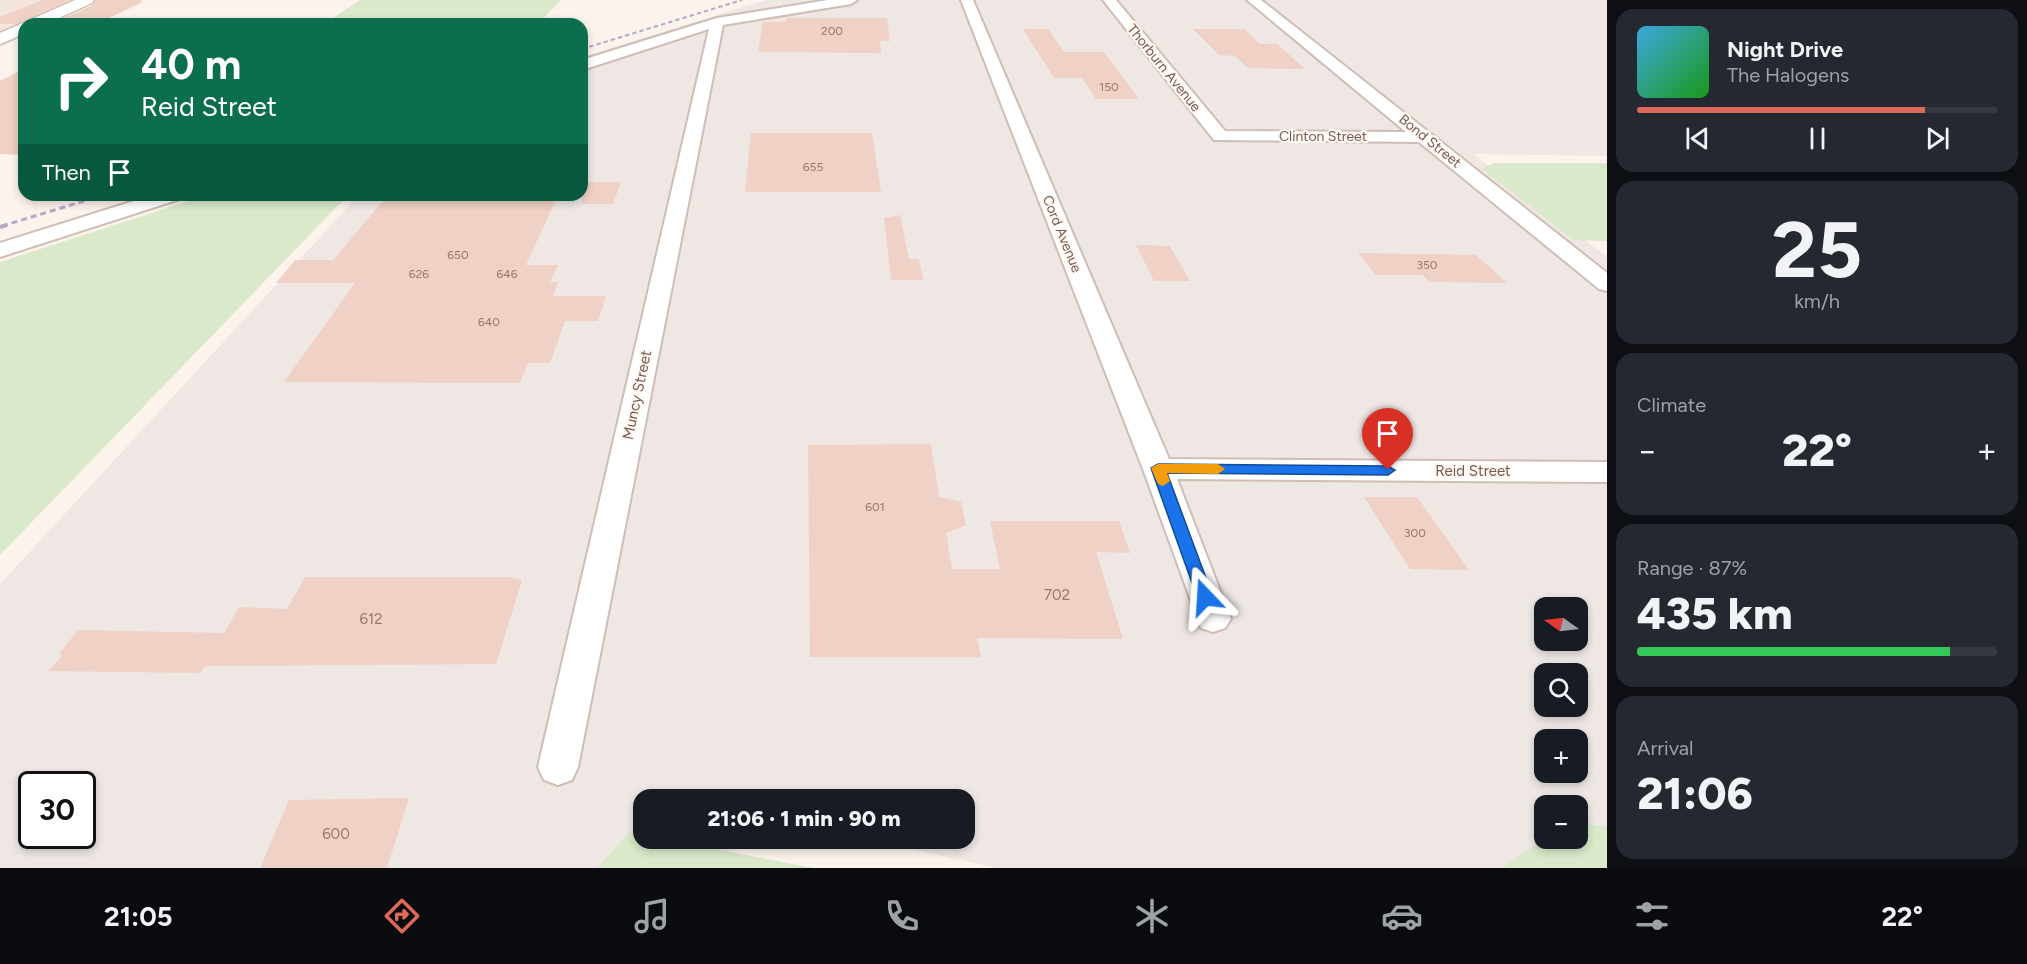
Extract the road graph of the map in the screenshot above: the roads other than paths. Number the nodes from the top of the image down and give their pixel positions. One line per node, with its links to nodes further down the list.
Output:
1 (87, 0): 6 (street)
2 (852, 0): 7 (street)
3 (967, 0): 16 (street, Cord Avenue)
4 (1109, 0): 11 (street, Thorburn Avenue)
5 (1252, 0): 12 (street, Bond Street)
6 (46, 18)
7 (717, 22): 10 (street); 19 (street, Muncy Street)
8 (18, 31): 9 (street)
9 (0, 39)
10 (588, 63)
11 (1220, 136): 12 (street, Clinton Street)
12 (1425, 137): 15 (street, Bond Street)
13 (154, 201): 14 (street)
14 (0, 250)
15 (1607, 284)
16 (1158, 468): 17 (street, Reid Street); 18 (street)
17 (1607, 472)
18 (1213, 618)
19 (558, 767)

